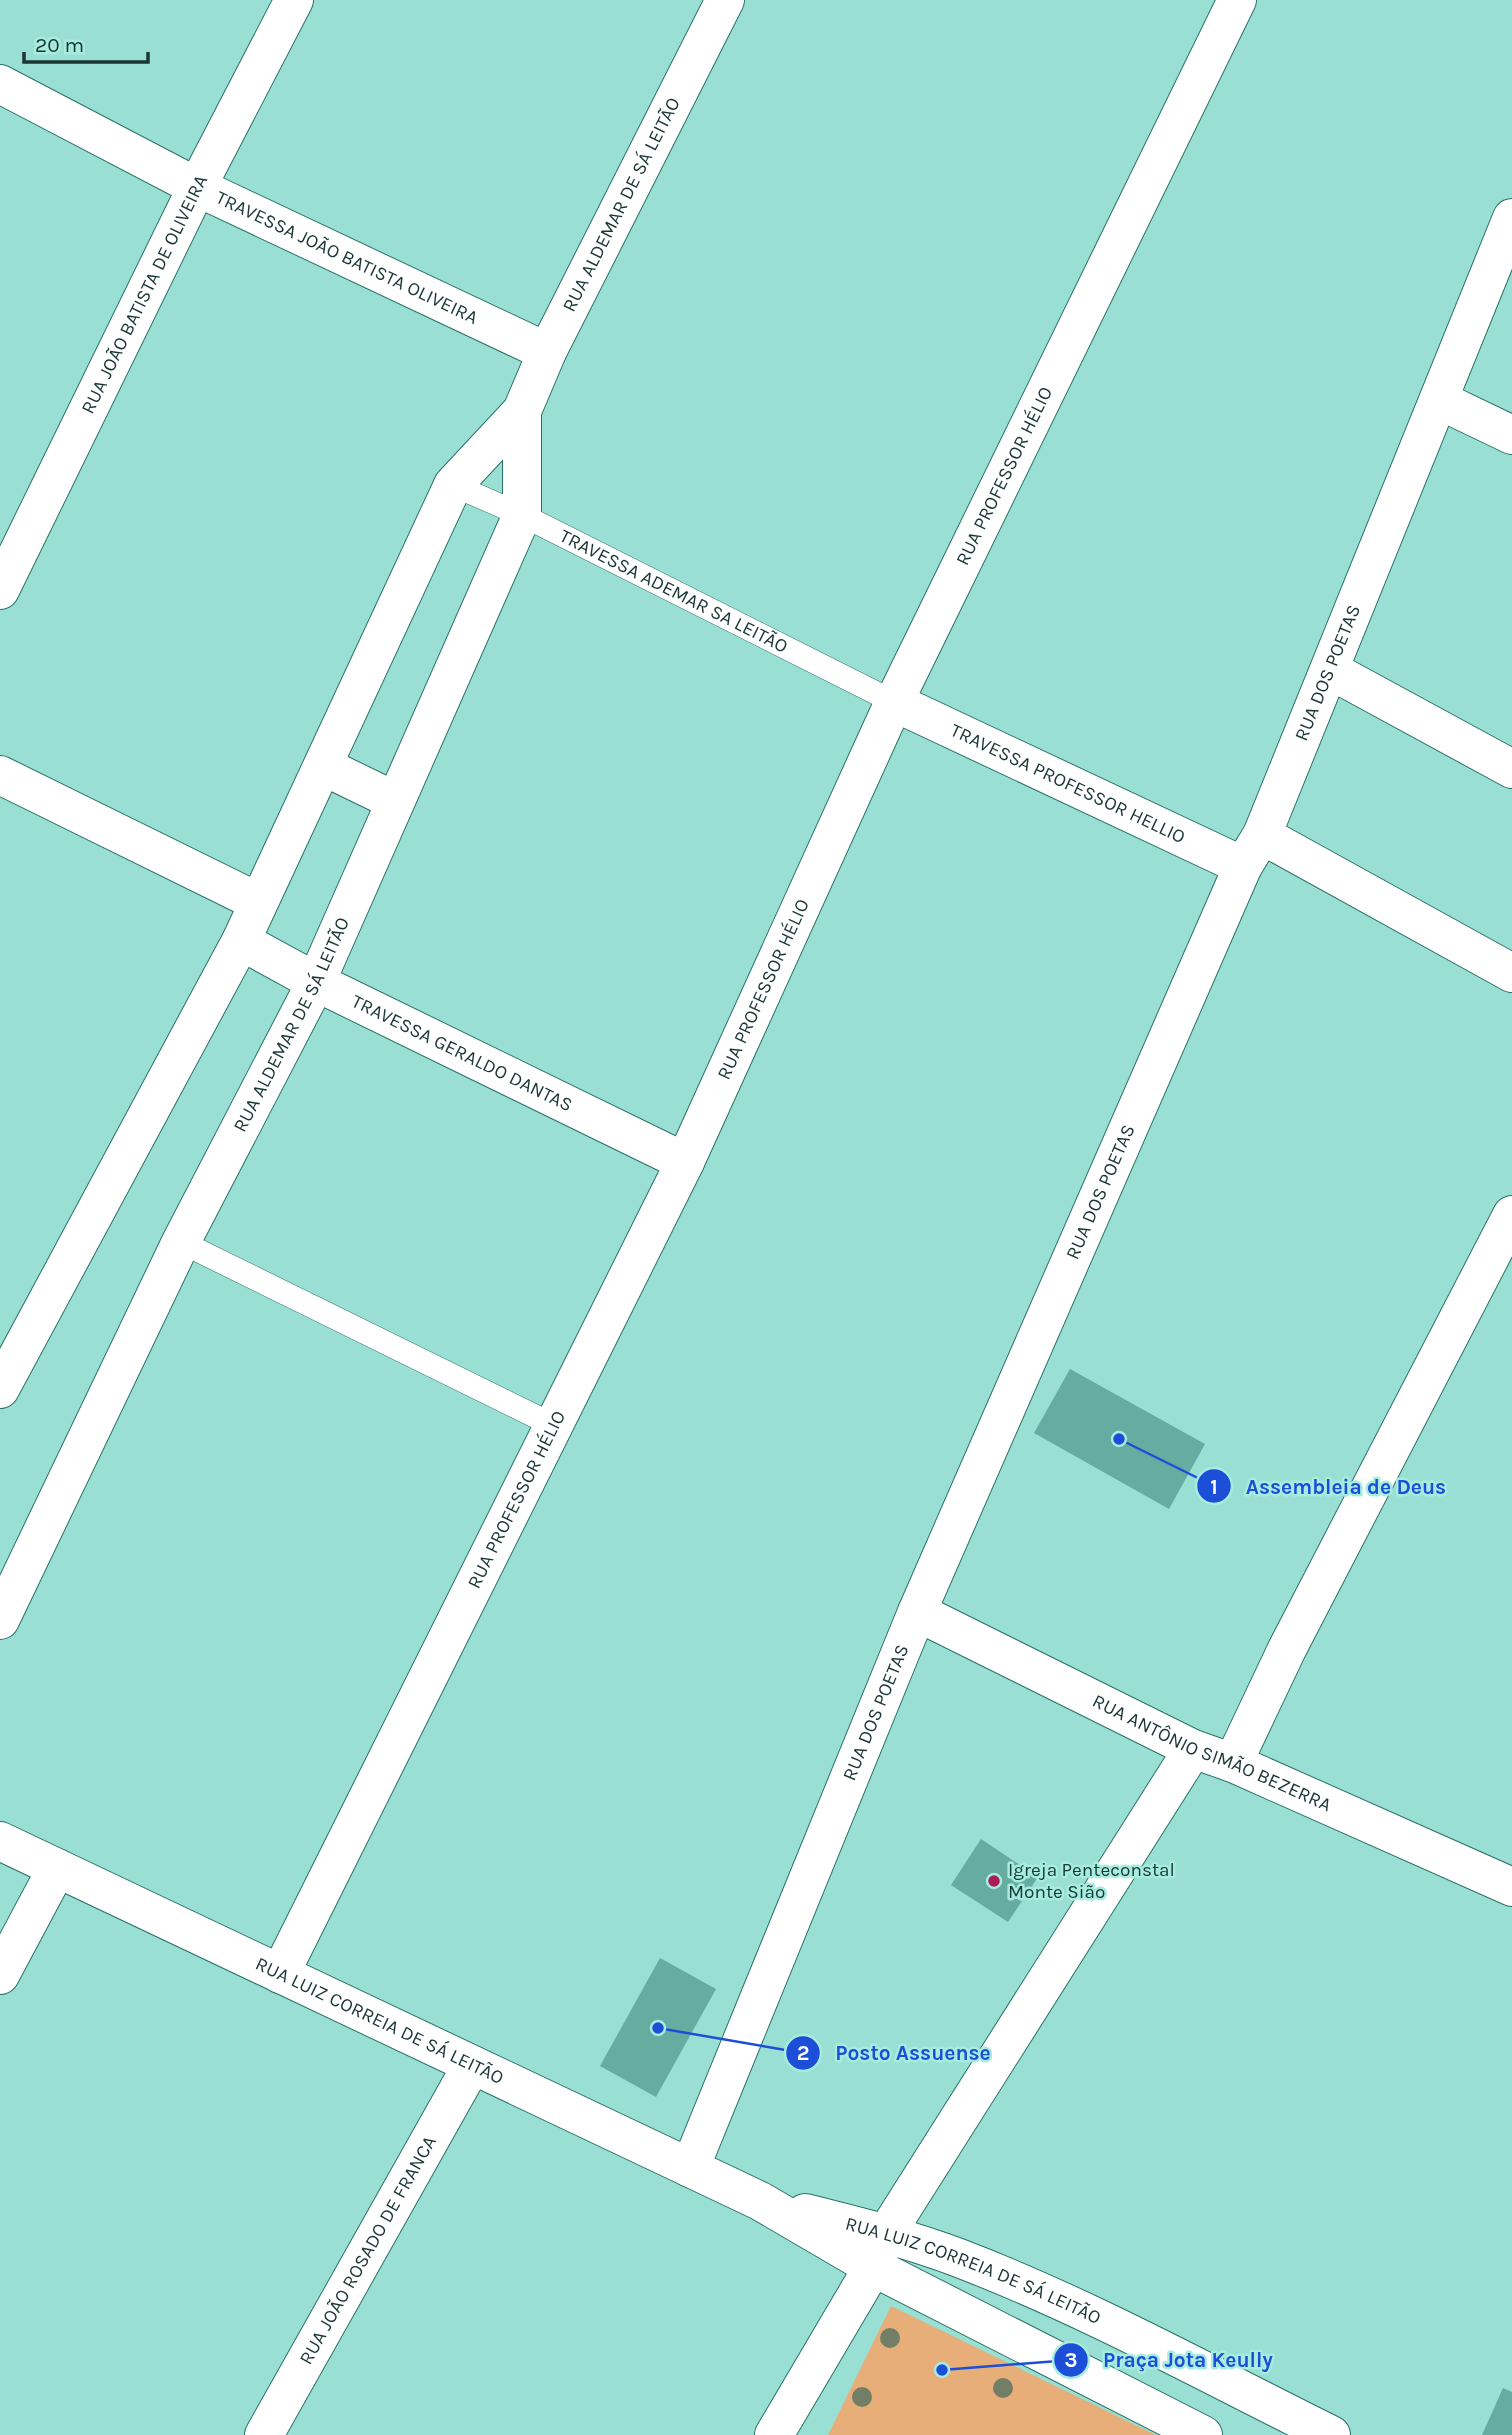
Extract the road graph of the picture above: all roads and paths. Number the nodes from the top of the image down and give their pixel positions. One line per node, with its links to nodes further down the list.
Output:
1 (294, 0): 5 (street, RUA JOÃO BATISTA DE OLIVEIRA)
2 (725, 0): 7 (street, RUA ALDEMAR DE SÁ LEITÃO)
3 (1237, 0): 15 (street, RUA PROFESSOR HÉLIO)
4 (0, 84): 5 (street, TRAVESSA JOÃO BATISTA OLIVEIRA)
5 (197, 187): 7 (street, TRAVESSA JOÃO BATISTA OLIVEIRA); 13 (street, RUA JOÃO BATISTA DE OLIVEIRA)
6 (1512, 218): 8 (street, RUA DOS POETAS)
7 (547, 352): 9 (street, RUA ALDEMAR DE SÁ LEITÃO)
8 (1439, 400): 10 (street); 14 (street, RUA DOS POETAS)
9 (522, 411): 11 (street, RUA ALDEMAR DE SÁ LEITÃO); 12 (street, RUA ALDEMAR DE SÁ LEITÃO)
10 (1512, 435)
11 (453, 485): 12 (lane, TRAVESSA ADEMAR SA LEITÃO); 16 (street, RUA ALDEMAR DE SÁ LEITÃO)
12 (522, 515): 15 (lane, TRAVESSA ADEMAR SA LEITÃO); 19 (street, RUA ALDEMAR DE SÁ LEITÃO)
13 (0, 590)
14 (1330, 670): 17 (street); 20 (street, RUA DOS POETAS)
15 (894, 702): 20 (street, TRAVESSA PROFESSOR HELLIO); 25 (street, RUA PROFESSOR HÉLIO)
16 (323, 766): 19 (street); 21 (street, RUA ALDEMAR DE SÁ LEITÃO)
17 (1512, 769)
18 (0, 775): 21 (street)
19 (395, 801): 24 (street, RUA ALDEMAR DE SÁ LEITÃO)
20 (1253, 851): 23 (street, TRAVESSA PROFESSOR HELLIO); 30 (street, RUA DOS POETAS)
21 (258, 902): 22 (street, RUA ALDEMAR DE SÁ LEITÃO)
22 (240, 941): 24 (street, TRAVESSA GERALDO DANTAS); 28 (street, RUA ALDEMAR DE SÁ LEITÃO)
23 (1512, 973)
24 (316, 982): 25 (street, TRAVESSA GERALDO DANTAS); 27 (street, RUA ALDEMAR DE SÁ LEITÃO)
25 (685, 1162): 29 (street, RUA PROFESSOR HÉLIO)
26 (1512, 1215): 33 (street)
27 (181, 1242): 29 (lane); 31 (street, RUA ALDEMAR DE SÁ LEITÃO)
28 (0, 1389)
29 (555, 1426): 37 (street, RUA PROFESSOR HÉLIO)
30 (917, 1612): 32 (street, RUA ANTÔNIO SIMÃO BEZERRA); 40 (street, RUA DOS POETAS)
31 (0, 1620)
32 (1193, 1749): 33 (street, RUA ANTÔNIO SIMÃO BEZERRA); 41 (street)
33 (1233, 1763): 36 (street, RUA ANTÔNIO SIMÃO BEZERRA)
34 (0, 1841): 35 (street, RUA LUIZ CORREIA DE SÁ LEITÃO)
35 (57, 1868): 37 (street, RUA LUIZ CORREIA DE SÁ LEITÃO); 38 (street)
36 (1512, 1886)
37 (280, 1974): 39 (street, RUA LUIZ CORREIA DE SÁ LEITÃO)
38 (0, 1975)
39 (472, 2065): 40 (street, RUA LUIZ CORREIA DE SÁ LEITÃO); 42 (street, RUA JOÃO ROSADO DE FRANCA)
40 (690, 2168): 41 (street, RUA LUIZ CORREIA DE SÁ LEITÃO)
41 (879, 2250): 43 (street); 44 (street, RUA LUIZ CORREIA DE SÁ LEITÃO); 45 (street, RUA LUIZ CORREIA DE SÁ LEITÃO)
42 (264, 2435)
43 (774, 2435)
44 (1203, 2435)
45 (1331, 2435)

